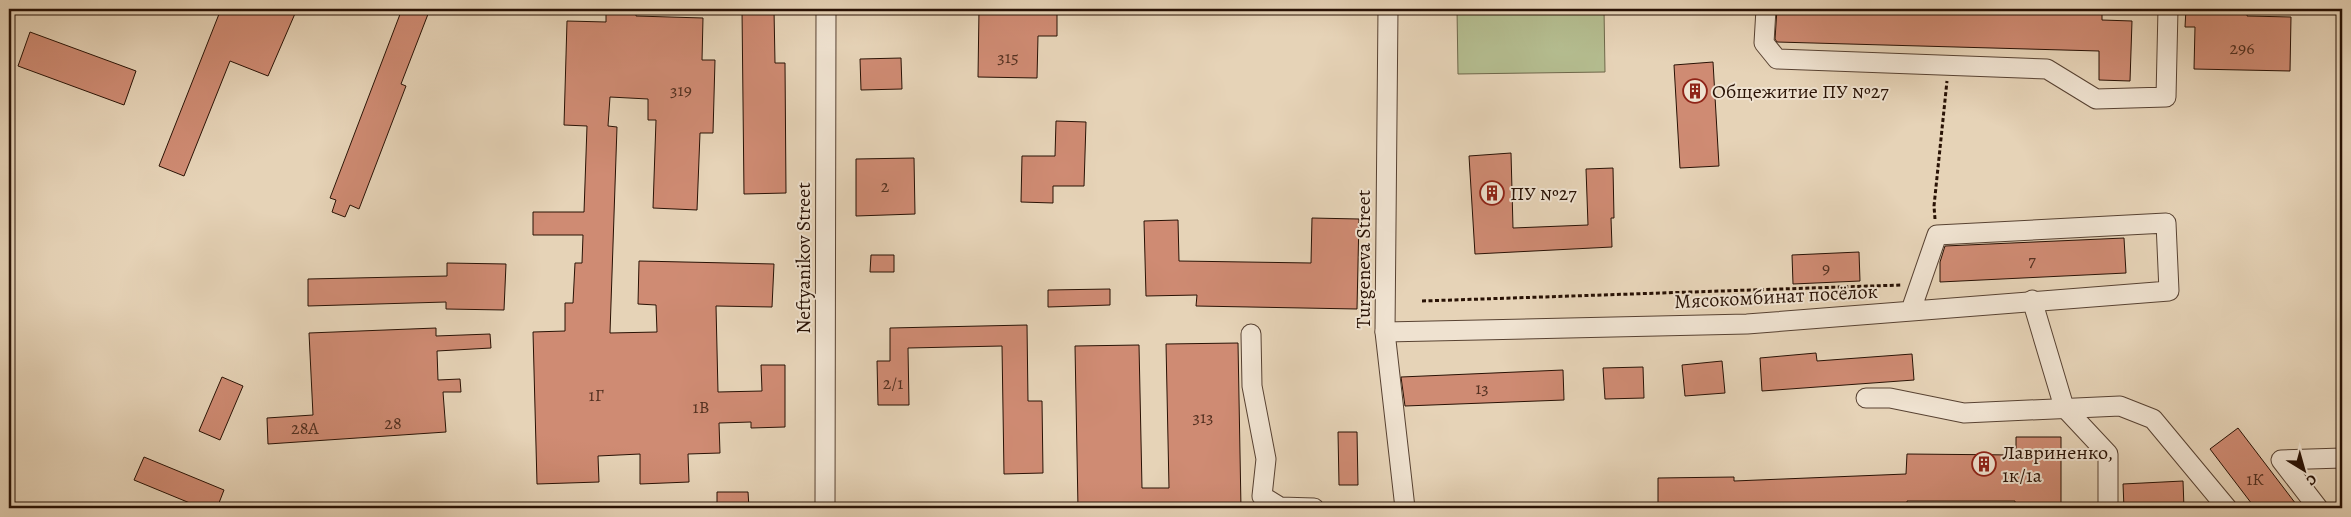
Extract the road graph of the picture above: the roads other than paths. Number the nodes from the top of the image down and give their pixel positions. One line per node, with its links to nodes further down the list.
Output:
1 (826, 9): 12 (street, Neftyanikov Street)
2 (1388, 9): 7 (street, Turgeneva Street)
3 (1766, 9): 4 (street)
4 (2168, 9)
5 (2032, 300): 6 (street, Мясокомбинат посёлок); 6 (street, Мясокомбинат посёлок); 10 (street)
6 (1911, 310): 7 (street, Мясокомбинат посёлок)
7 (1385, 332): 14 (street, Turgeneva Street)
8 (1251, 334): 13 (street)
9 (1866, 398): 10 (street)
10 (2064, 407): 15 (street); 16 (street)
11 (2342, 458): 17 (street)
12 (825, 508)
13 (1314, 508)
14 (1406, 508)
15 (2108, 508)
16 (2227, 508)
17 (2318, 508)

